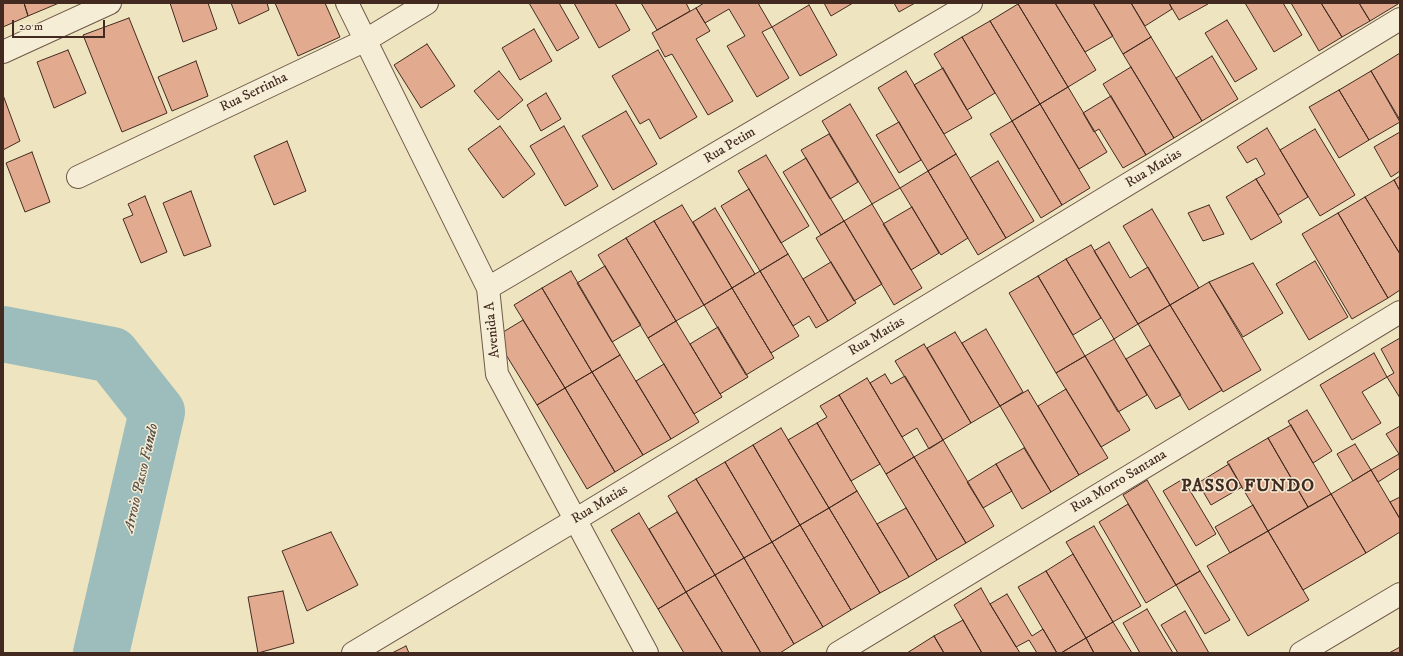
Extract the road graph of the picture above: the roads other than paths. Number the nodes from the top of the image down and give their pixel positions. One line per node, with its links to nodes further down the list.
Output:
1 (110, 3): 7 (street)
2 (347, 3): 6 (street, Avenida A)
3 (427, 3): 6 (street, Rua Serrinha)
4 (971, 3): 9 (street, Rua Petim)
5 (1400, 19): 11 (street, Rua Matias)
6 (366, 40): 8 (street, Rua Serrinha); 9 (street, Avenida A)
7 (3, 52)
8 (78, 177)
9 (488, 288): 11 (street, Avenida A)
10 (1400, 312): 15 (street, Rua Morro Santana)
11 (575, 520): 13 (street, Rua Matias); 14 (street, Avenida A)
12 (1400, 594): 16 (street)
13 (353, 653)
14 (647, 653)
15 (838, 653)
16 (1301, 653)

